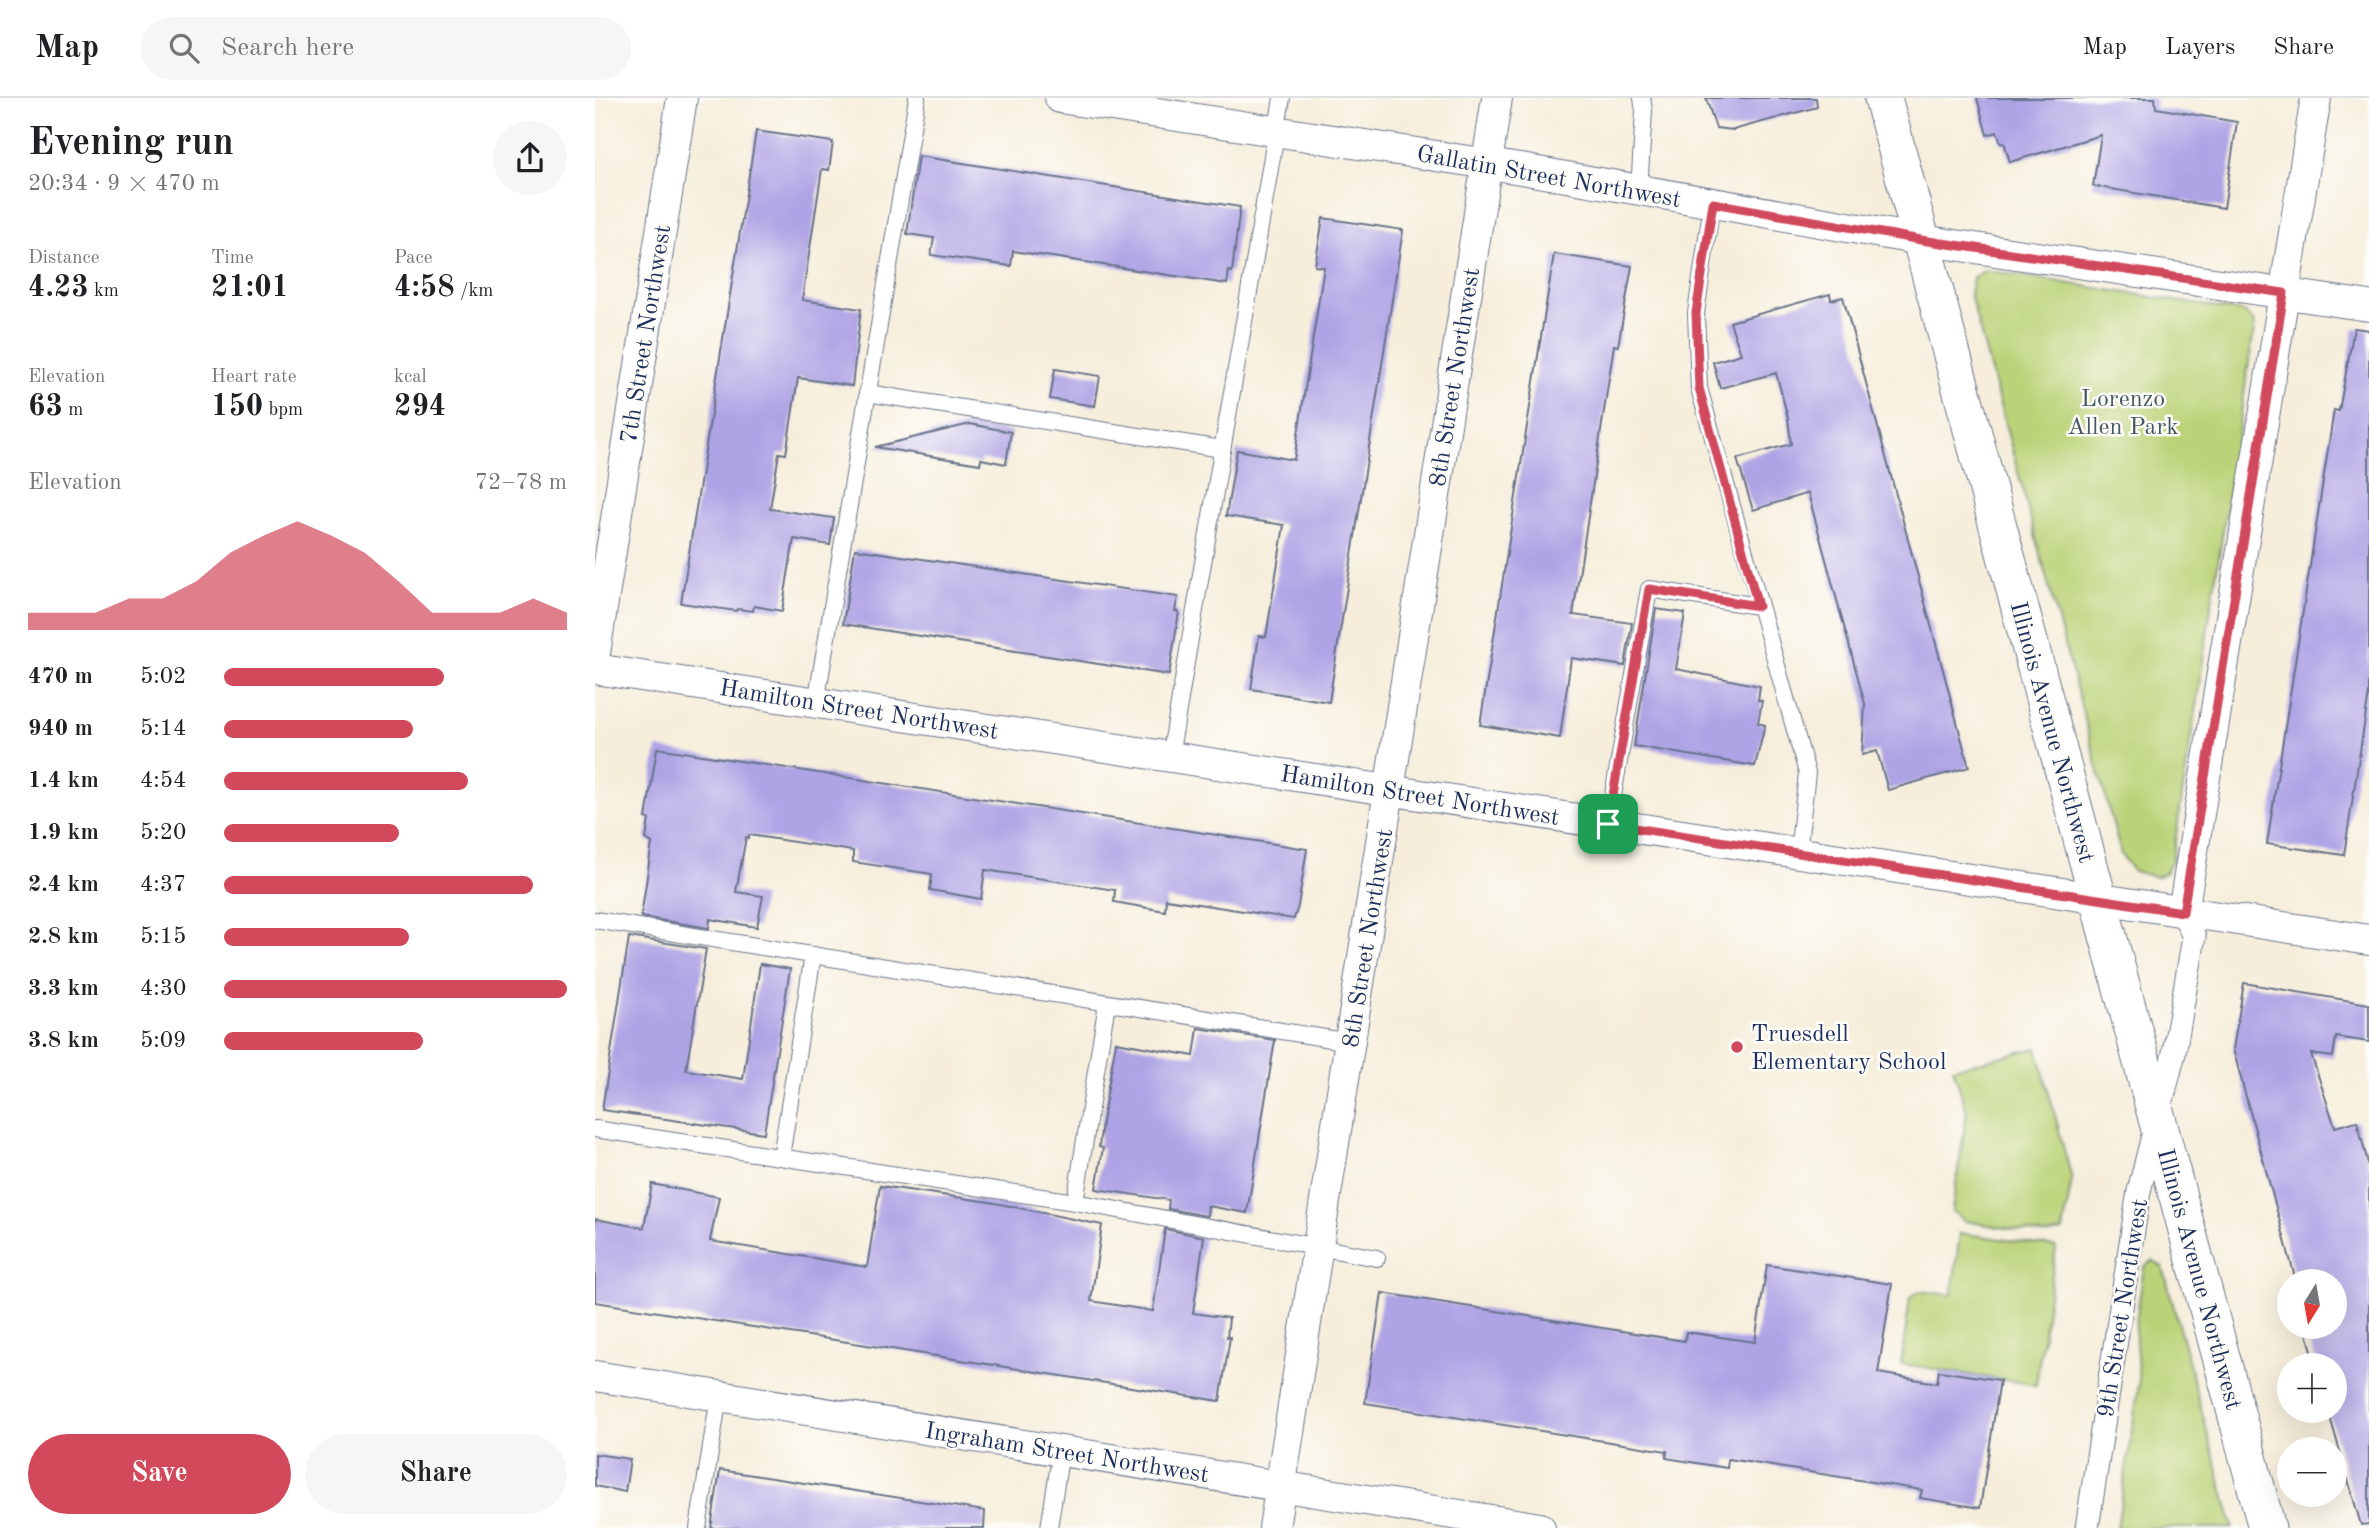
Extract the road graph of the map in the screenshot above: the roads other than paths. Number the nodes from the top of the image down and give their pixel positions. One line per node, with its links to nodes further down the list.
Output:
1 (682, 98): 20 (street, 7th Street Northwest)
2 (917, 98): 17 (lane)
3 (1060, 98): 9 (street, Gallatin Street Northwest)
4 (1282, 98): 10 (lane)
5 (1497, 98): 11 (street, 8th Street Northwest)
6 (1641, 98): 12 (lane)
7 (1883, 98): 14 (street, Illinois Avenue Northwest)
8 (2316, 98): 15 (street, 9th Street Northwest)
9 (1091, 100): 10 (street, Gallatin Street Northwest)
10 (1277, 132): 11 (street, Gallatin Street Northwest); 18 (lane)
11 (1487, 164): 12 (street, Gallatin Street Northwest); 24 (street, 8th Street Northwest)
12 (1639, 190): 13 (street, Gallatin Street Northwest)
13 (1713, 203): 14 (street, Gallatin Street Northwest); 19 (lane)
14 (1921, 240): 15 (street, Gallatin Street Northwest); 27 (street, Illinois Avenue Northwest)
15 (2284, 293): 16 (street, Gallatin Street Northwest); 28 (street, 9th Street Northwest)
16 (2369, 306)
17 (867, 393): 18 (lane); 22 (lane)
18 (1222, 449): 23 (lane)
19 (1758, 606): 25 (lane); 26 (lane)
20 (595, 653)
21 (595, 669): 22 (street, Hamilton Street Northwest)
22 (816, 703): 23 (street, Hamilton Street Northwest)
23 (1170, 757): 24 (street, Hamilton Street Northwest)
24 (1389, 790): 25 (street, Hamilton Street Northwest); 33 (street, 8th Street Northwest)
25 (1608, 824): 26 (street, Hamilton Street Northwest)
26 (1798, 853): 27 (street, Hamilton Street Northwest)
27 (2098, 898): 28 (street, Hamilton Street Northwest); 34 (street, Illinois Avenue Northwest)
28 (2183, 912): 30 (street, Hamilton Street Northwest); 34 (street, 9th Street Northwest)
29 (595, 920): 31 (lane)
30 (2369, 940)
31 (813, 955): 32 (lane); 36 (lane)
32 (1107, 1003): 33 (lane); 37 (lane)
33 (1350, 1042): 38 (street, 8th Street Northwest)
34 (2157, 1119): 48 (street, 9th Street Northwest); 49 (street, Illinois Avenue Northwest)
35 (595, 1129): 36 (lane)
36 (781, 1157): 37 (lane)
37 (1075, 1202): 38 (lane)
38 (1320, 1246): 39 (lane); 43 (street, 8th Street Northwest)
39 (1377, 1258)
40 (595, 1376): 41 (street, Ingraham Street Northwest)
41 (719, 1396): 42 (street, Ingraham Street Northwest); 45 (lane)
42 (1061, 1451): 43 (street, Ingraham Street Northwest); 46 (lane)
43 (1281, 1486): 44 (street, Ingraham Street Northwest); 47 (street, 8th Street Northwest)
44 (1531, 1527)
45 (698, 1528)
46 (1049, 1528)
47 (1274, 1528)
48 (2087, 1528)
49 (2267, 1528)

